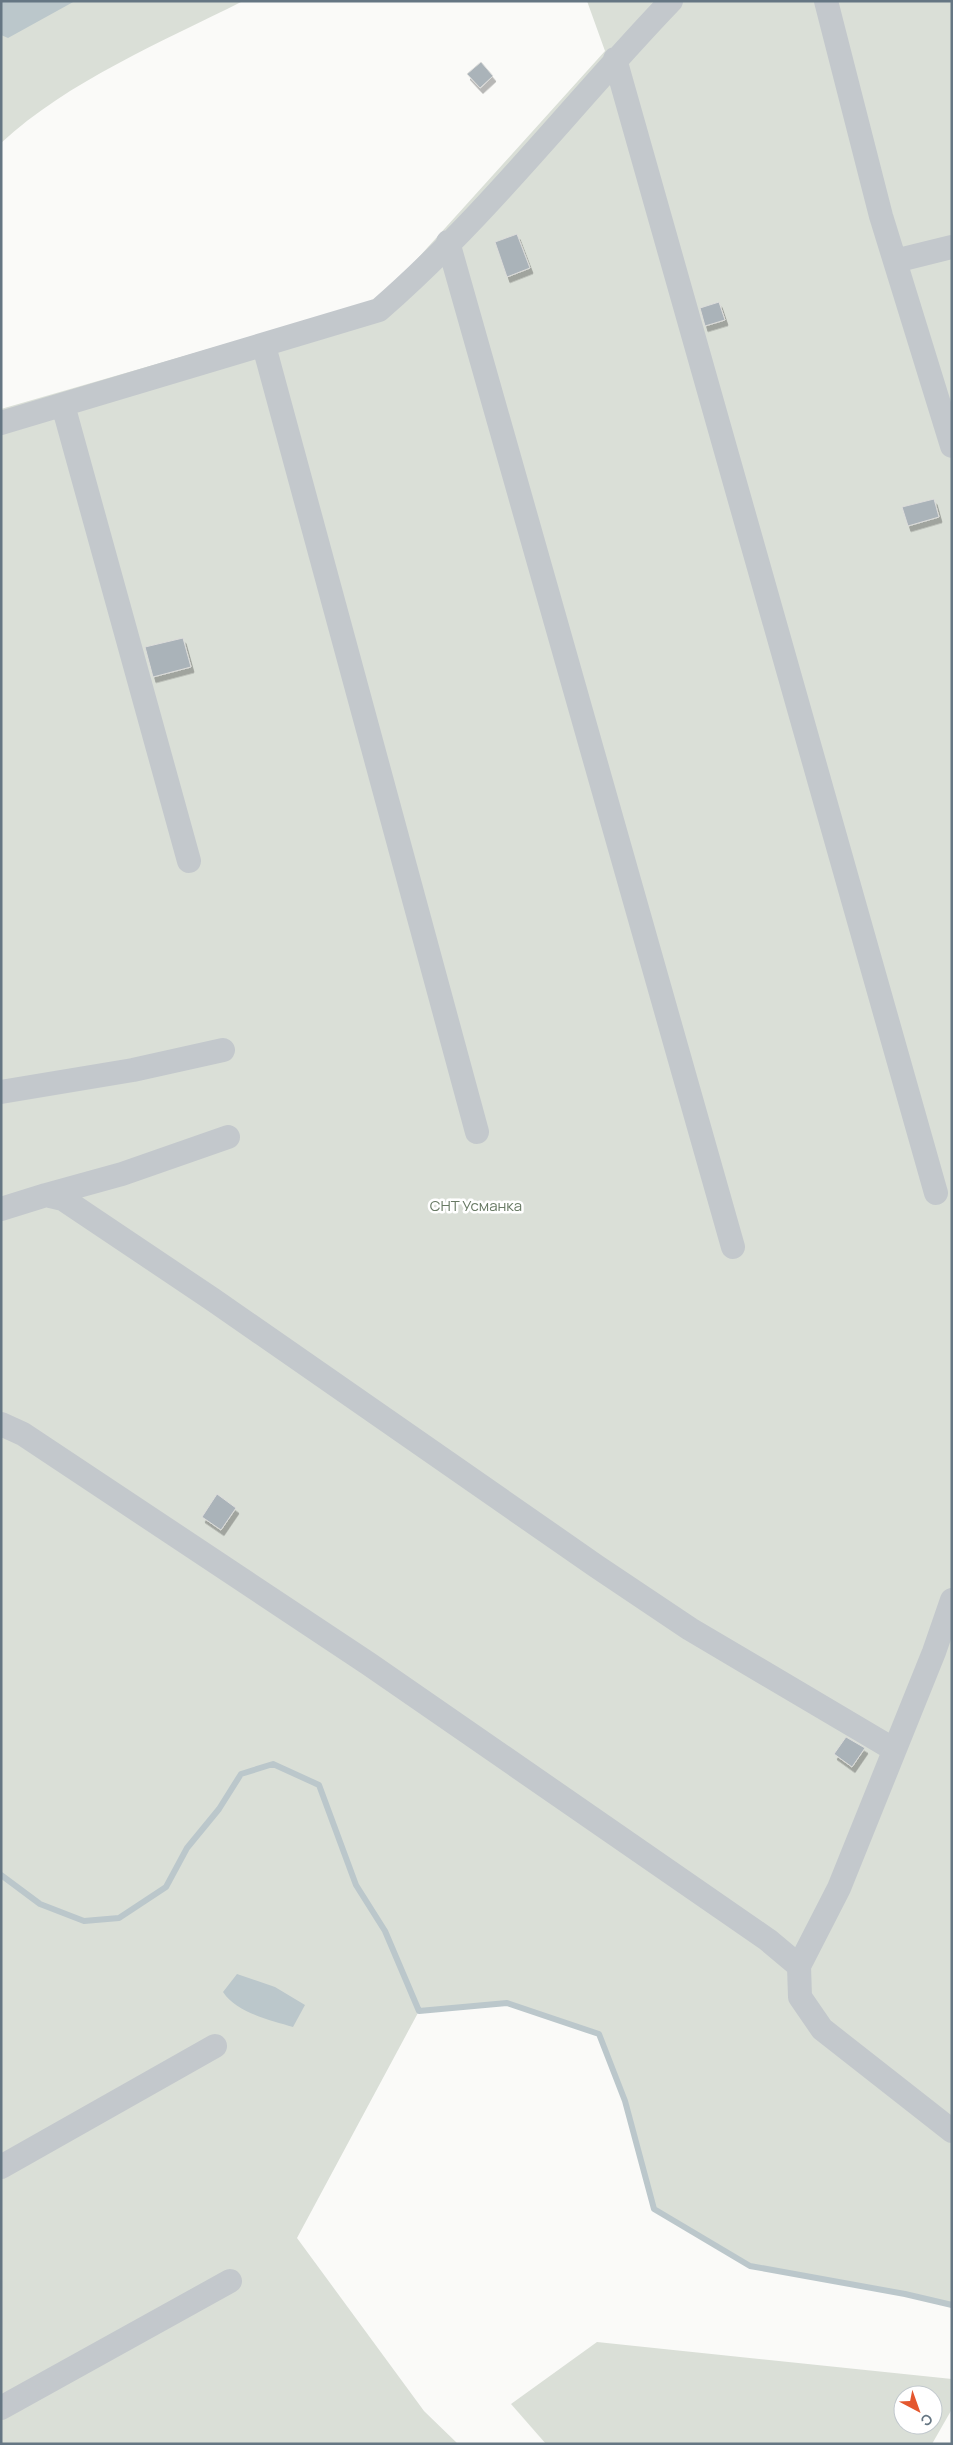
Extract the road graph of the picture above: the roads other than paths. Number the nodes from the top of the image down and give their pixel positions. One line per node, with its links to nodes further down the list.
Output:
1 (671, 1): 3 (street)
2 (826, 1): 6 (street)
3 (615, 59): 4 (street); 16 (street)
4 (448, 242): 7 (street); 19 (street)
5 (952, 247): 6 (street)
6 (895, 261): 10 (street)
7 (264, 346): 8 (street); 14 (street)
8 (63, 405): 9 (street); 11 (street)
9 (1, 423)
10 (952, 446)
11 (189, 861)
12 (224, 1050): 13 (street)
13 (1, 1092)
14 (477, 1132)
15 (228, 1137): 17 (street)
16 (936, 1194)
17 (46, 1195): 18 (street); 22 (street)
18 (1, 1209)
19 (733, 1247)
20 (1, 1424): 23 (street)
21 (952, 1600): 22 (street)
22 (893, 1750): 23 (street)
23 (799, 1966): 25 (street)
24 (215, 2046): 26 (street)
25 (952, 2131)
26 (1, 2167)
27 (230, 2281): 28 (street)
28 (1, 2408)

